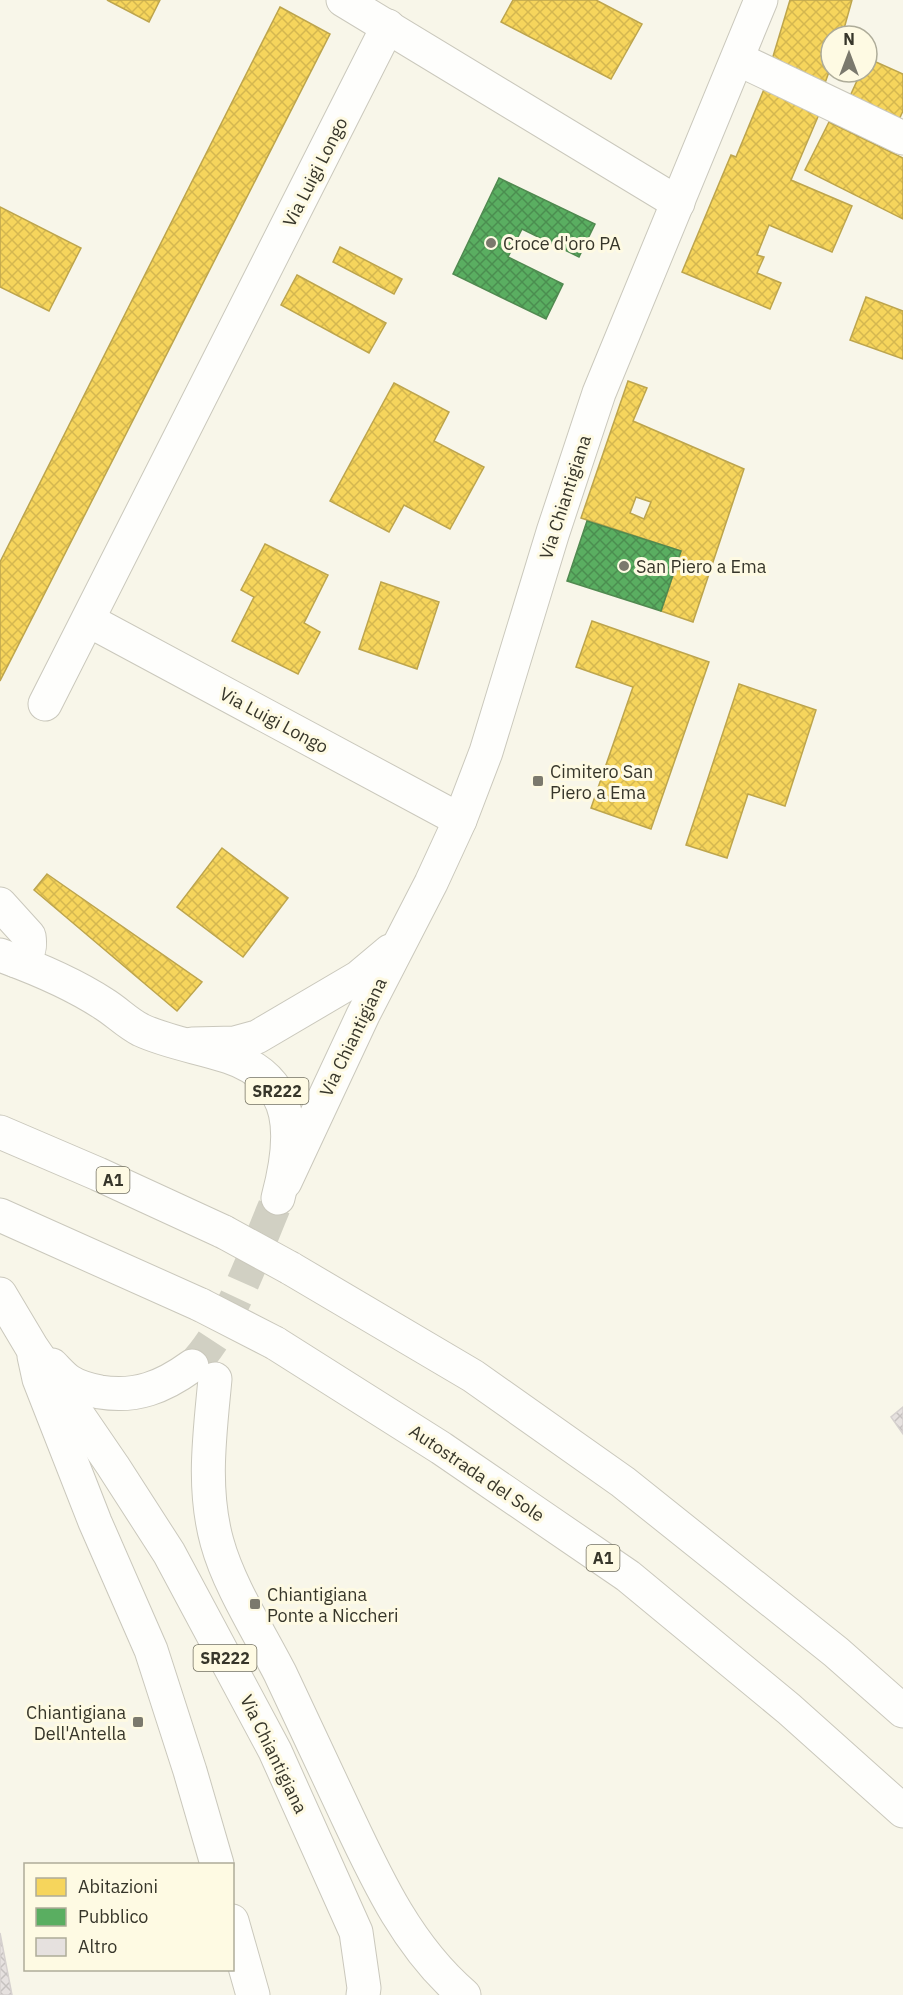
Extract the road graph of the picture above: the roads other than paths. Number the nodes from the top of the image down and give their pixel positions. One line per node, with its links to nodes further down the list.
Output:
1 (343, 0): 4 (main road)
2 (751, 0): 5 (main road, Via Chiantigiana)
3 (761, 0): 5 (main road, Via Chiantigiana)
4 (388, 26): 7 (main road); 8 (main road, Via Luigi Longo)
5 (741, 51): 6 (main road); 7 (main road, Via Chiantigiana)
6 (903, 138)
7 (678, 203): 10 (main road, Via Chiantigiana)
8 (88, 620): 9 (main road, Via Luigi Longo); 10 (main road, Via Luigi Longo)
9 (45, 704)
10 (460, 820): 12 (main road, Via Chiantigiana)
11 (0, 904): 13 (main road)
12 (402, 939): 14 (main road, Via Chiantigiana); 14 (main road, Via Chiantigiana / SR222)
13 (8, 958): 14 (main road, Via Chiantigiana / SR222)
14 (182, 1044)
15 (0, 1132): 19 (main road, A1, bridge)
16 (0, 1215): 20 (main road, Autostrada del Sole / A1, bridge)
17 (0, 1294): 18 (main road, Via Chiantigiana / SR222)
18 (31, 1346): 21 (main road); 24 (main road, Via Chiantigiana / SR222); 25 (main road, Via Chiantigiana / SR222)
19 (903, 1711)
20 (903, 1811)
21 (217, 1863)
22 (234, 1928): 23 (main road)
23 (253, 1995)
24 (363, 1995)
25 (464, 1995)

